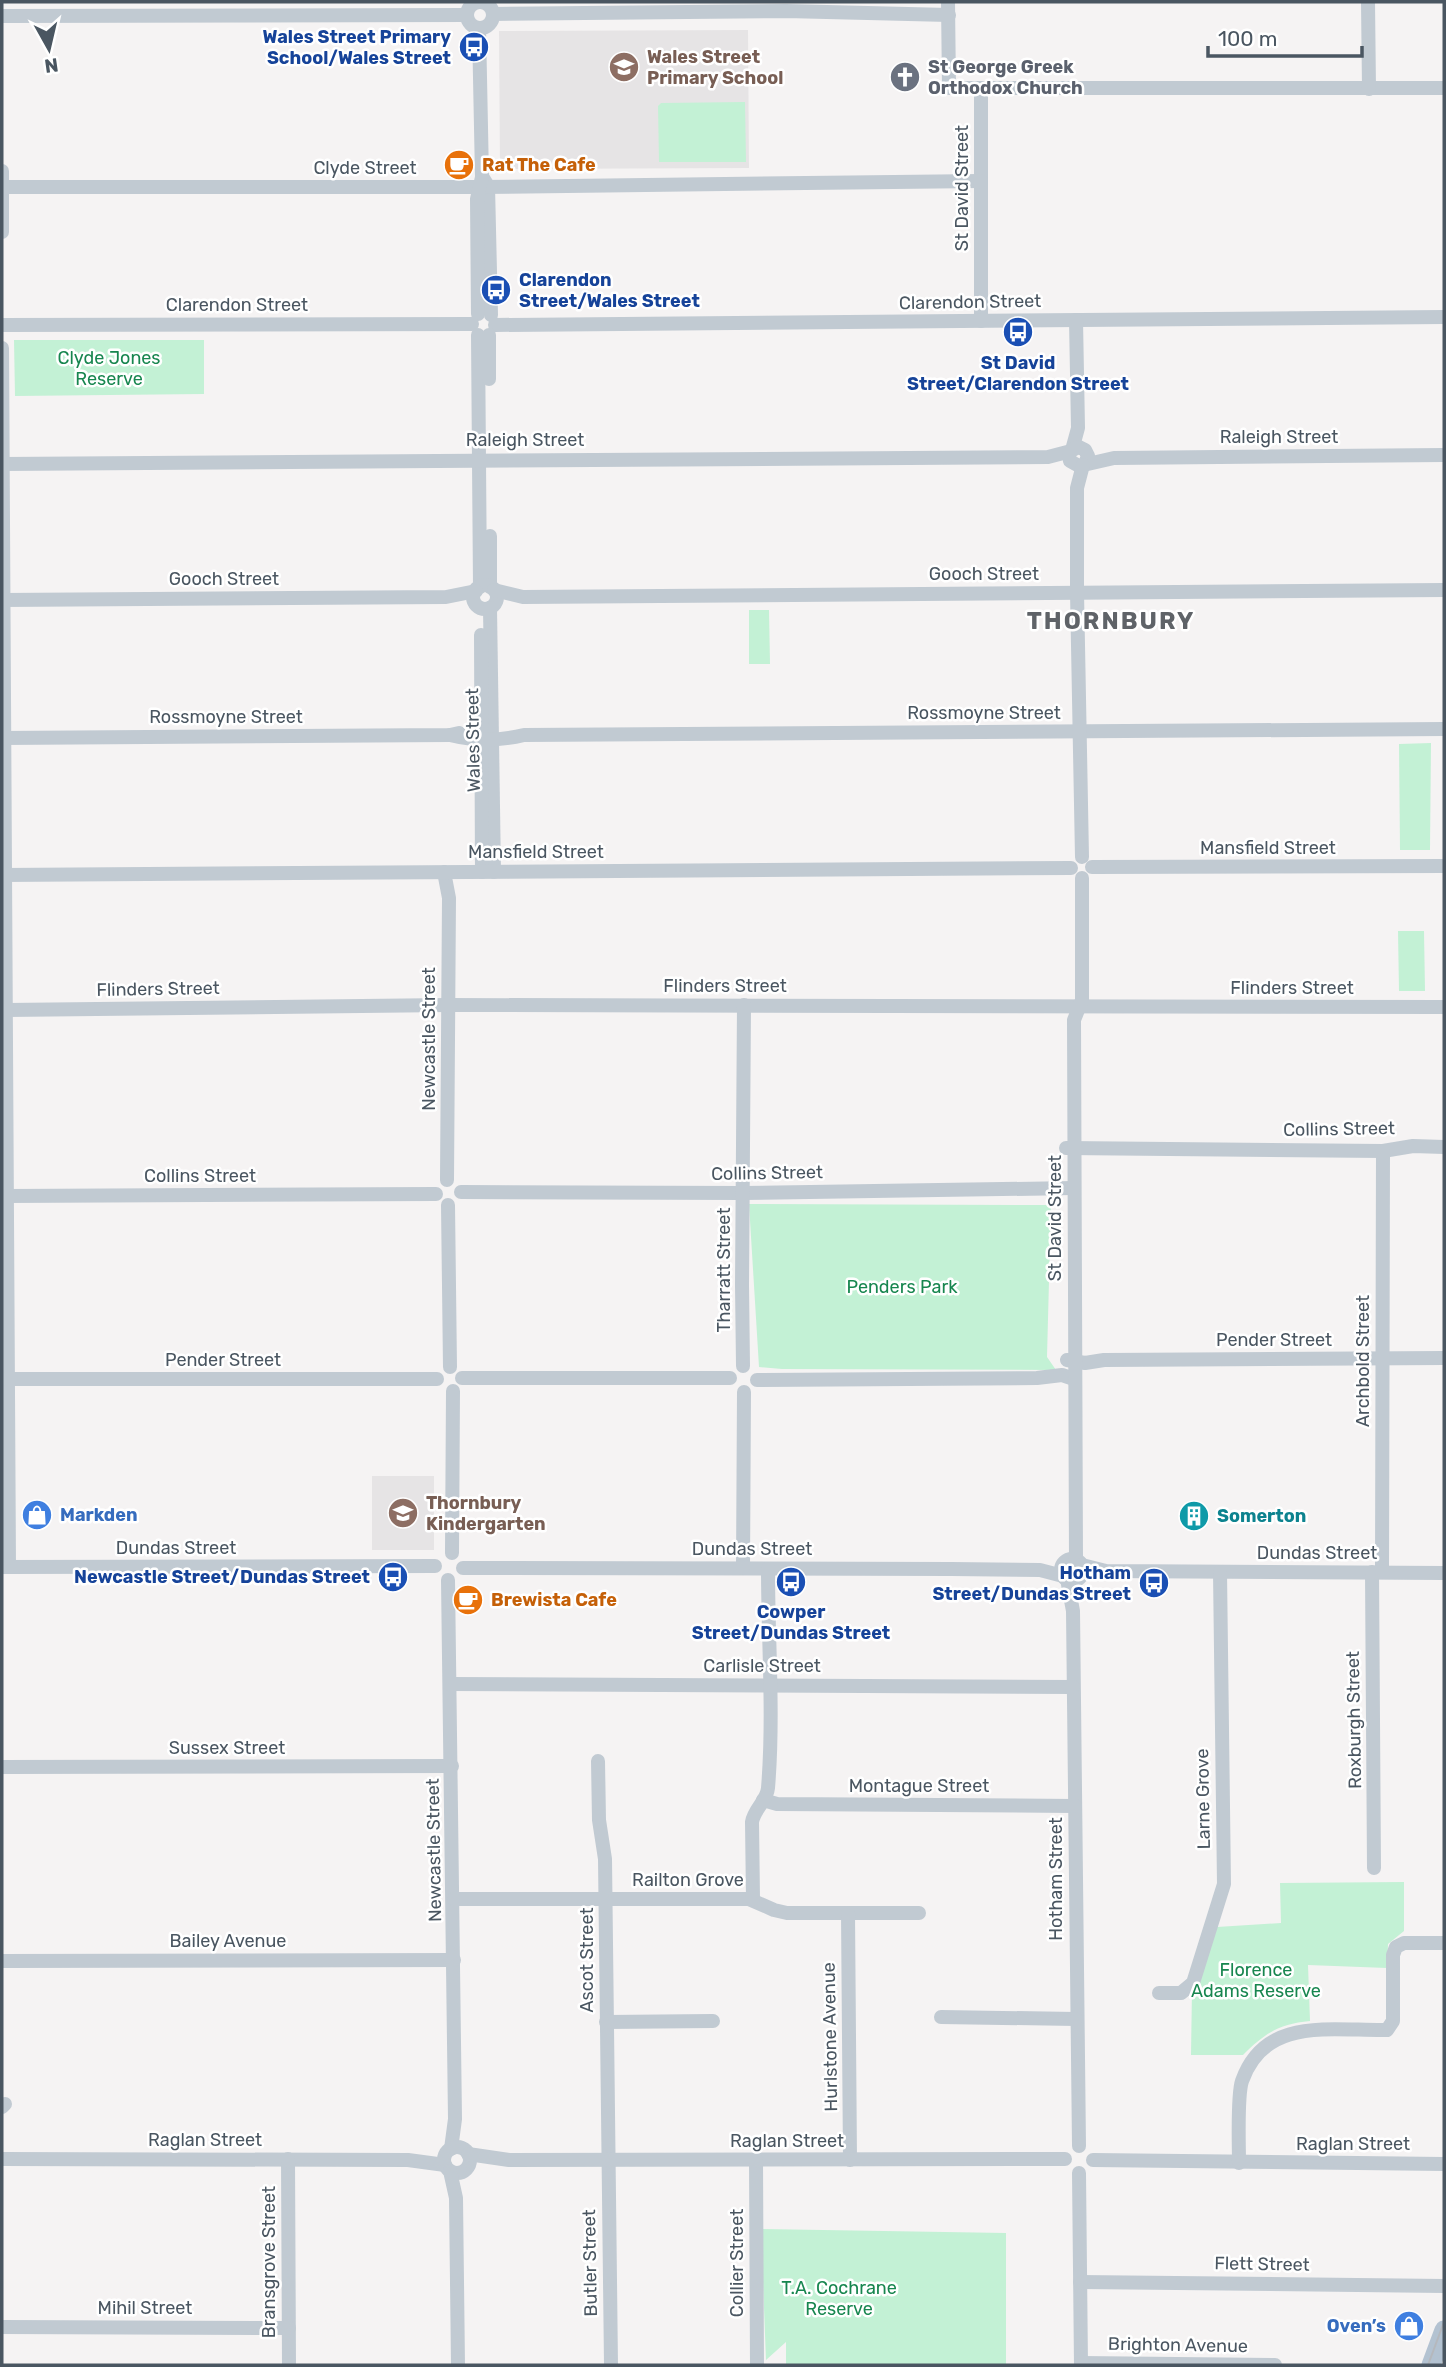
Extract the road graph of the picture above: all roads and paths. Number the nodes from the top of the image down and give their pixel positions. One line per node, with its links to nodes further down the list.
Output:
1 (481, 2): 6 (street); 7 (street)
2 (1368, 2): 12 (street)
3 (645, 6): 4 (street); 6 (street)
4 (786, 6): 5 (street)
5 (949, 8): 11 (street)
6 (493, 13): 9 (street)
7 (467, 15): 8 (street); 9 (street)
8 (2, 16)
9 (479, 28): 15 (street, Wales Street)
10 (1444, 88): 12 (street)
11 (981, 89): 12 (street); 14 (street, St David Street)
12 (1369, 89)
13 (2, 172): 16 (street)
14 (981, 181): 15 (street, Clyde Street); 20 (street, St David Street)
15 (483, 183): 16 (street, Clyde Street); 22 (street, Wales Street)
16 (2, 187): 17 (street)
17 (2, 232)
18 (1444, 317): 19 (street, Clarendon Street)
19 (1076, 320): 20 (street, Clarendon Street); 25 (street, St David Street)
20 (981, 321): 22 (street, Clarendon Street)
21 (2, 325): 22 (street, Clarendon Street)
22 (484, 325): 26 (street, Wales Street)
23 (2, 348): 27 (street)
24 (1444, 455): 25 (street, Raleigh Street)
25 (1078, 457): 26 (street, Raleigh Street); 29 (street, St David Street)
26 (484, 459): 27 (street, Raleigh Street); 30 (street, Wales Street)
27 (2, 464): 31 (street)
28 (1444, 590): 29 (street, Gooch Street)
29 (1077, 592): 30 (street, Gooch Street); 33 (street, St David Street)
30 (485, 598): 31 (street, Gooch Street); 34 (street, Wales Street)
31 (2, 600): 35 (street)
32 (1444, 729): 33 (street, Rossmoyne Street)
33 (1080, 732): 34 (street, Rossmoyne Street); 37 (street, St David Street)
34 (486, 735): 35 (street, Rossmoyne Street); 39 (street, Wales Street)
35 (3, 738): 40 (street)
36 (1444, 866): 37 (street, Mansfield Street)
37 (1081, 868): 39 (street, Mansfield Street); 44 (street, St David Street)
38 (449, 872): 39 (street, Mansfield Street); 40 (street, Mansfield Street); 42 (street, Newcastle Street)
39 (488, 872)
40 (3, 875): 41 (street)
41 (4, 958): 46 (street)
42 (448, 1005): 43 (street, Flinders Street); 46 (street, Flinders Street); 51 (street, Newcastle Street)
43 (744, 1005): 44 (street, Flinders Street); 54 (street, Tharratt Street)
44 (1072, 1007): 45 (street, Flinders Street); 49 (street, St David Street)
45 (1444, 1007)
46 (6, 1010): 47 (street)
47 (4, 1107): 56 (street)
48 (1444, 1147): 50 (street, Collins Street)
49 (1070, 1148): 50 (street, Collins Street); 52 (street, St David Street)
50 (1383, 1151): 59 (street, Archbold Street)
51 (447, 1180): 53 (street); 55 (street)
52 (1070, 1188): 54 (street, Collins Street); 63 (street, St David Street)
53 (461, 1192): 54 (street, Collins Street); 57 (street)
54 (743, 1193): 61 (street, Tharratt Street)
55 (436, 1194): 56 (street, Collins Street); 57 (street)
56 (7, 1196): 58 (street)
57 (449, 1205): 62 (street)
58 (4, 1259): 66 (street)
59 (1382, 1358): 60 (street, Pender Street); 63 (street, Pender Street); 79 (street, Archbold Street)
60 (1444, 1358)
61 (743, 1366): 65 (street); 68 (street)
62 (450, 1367): 64 (street); 67 (street)
63 (1070, 1369): 68 (street, Pender Street); 77 (street, St David Street)
64 (462, 1378): 65 (street); 69 (street)
65 (730, 1378): 70 (street)
66 (8, 1379): 67 (street, Pender Street); 73 (street)
67 (437, 1379): 69 (street)
68 (757, 1380): 70 (street)
69 (453, 1391): 71 (street)
70 (744, 1392): 75 (street)
71 (452, 1553): 72 (street); 74 (street)
72 (435, 1566): 73 (street, Dundas Street); 81 (street)
73 (5, 1567)
74 (463, 1568): 75 (street, Dundas Street); 81 (street)
75 (743, 1568): 76 (street, Dundas Street)
76 (768, 1569): 77 (street, Dundas Street); 83 (street)
77 (1072, 1570): 78 (street, Dundas Street); 84 (street, Hotham Street)
78 (1220, 1572): 79 (street, Dundas Street); 99 (street, Larne Grove)
79 (1377, 1572): 80 (street, Dundas Street); 90 (street, Roxburgh Street)
80 (1444, 1573)
81 (448, 1580): 82 (street, Newcastle Street)
82 (450, 1684): 83 (street, Carlisle Street); 86 (street, Newcastle Street)
83 (769, 1686): 84 (street, Carlisle Street); 88 (street)
84 (1073, 1687): 89 (street, Hotham Street)
85 (597, 1761): 92 (street, Ascot Street)
86 (452, 1766): 87 (street, Sussex Street); 91 (street, Newcastle Street)
87 (2, 1768)
88 (763, 1800): 89 (street, Montague Street); 93 (street)
89 (1075, 1806): 101 (street, Hotham Street)
90 (1374, 1868)
91 (454, 1899): 92 (street, Railton Grove); 97 (street, Newcastle Street)
92 (606, 1899): 93 (street, Railton Grove); 103 (street, Ascot Street)
93 (753, 1899): 94 (street, Railton Grove)
94 (848, 1913): 95 (street, Railton Grove); 110 (street, Hurlstone Avenue)
95 (919, 1913)
96 (1444, 1943): 113 (street)
97 (454, 1960): 98 (street, Bailey Avenue); 107 (street, Newcastle Street)
98 (2, 1961)
99 (1158, 1993)
100 (941, 2017): 101 (street)
101 (1076, 2019): 104 (street, Hotham Street)
102 (713, 2021): 103 (street)
103 (606, 2022): 108 (street, Ascot Street)
104 (1079, 2146): 111 (street); 112 (street)
105 (2, 2159): 106 (street, Raglan Street)
106 (288, 2159): 107 (street, Raglan Street); 119 (street, Bransgrove Street)
107 (457, 2160): 108 (street, Raglan Street); 123 (street, Newcastle Street)
108 (608, 2160): 109 (street, Raglan Street); 124 (street, Butler Street)
109 (756, 2160): 110 (street, Raglan Street); 125 (street, Collier Street)
110 (850, 2160): 111 (street, Raglan Street)
111 (1065, 2160): 115 (street)
112 (1093, 2160): 113 (street, Raglan Street); 115 (street)
113 (1238, 2163): 114 (street, Raglan Street)
114 (1444, 2164)
115 (1079, 2173): 116 (street)
116 (1080, 2282): 117 (street, Flett Street); 121 (street)
117 (1444, 2286)
118 (2, 2327): 119 (street, Mihil Street)
119 (289, 2328): 122 (street, Bransgrove Street)
120 (1444, 2330): 127 (main road)
121 (1081, 2364): 126 (street, Brighton Avenue)
122 (289, 2365)
123 (458, 2365)
124 (611, 2365)
125 (757, 2365)
126 (1275, 2365)
127 (1431, 2365)

